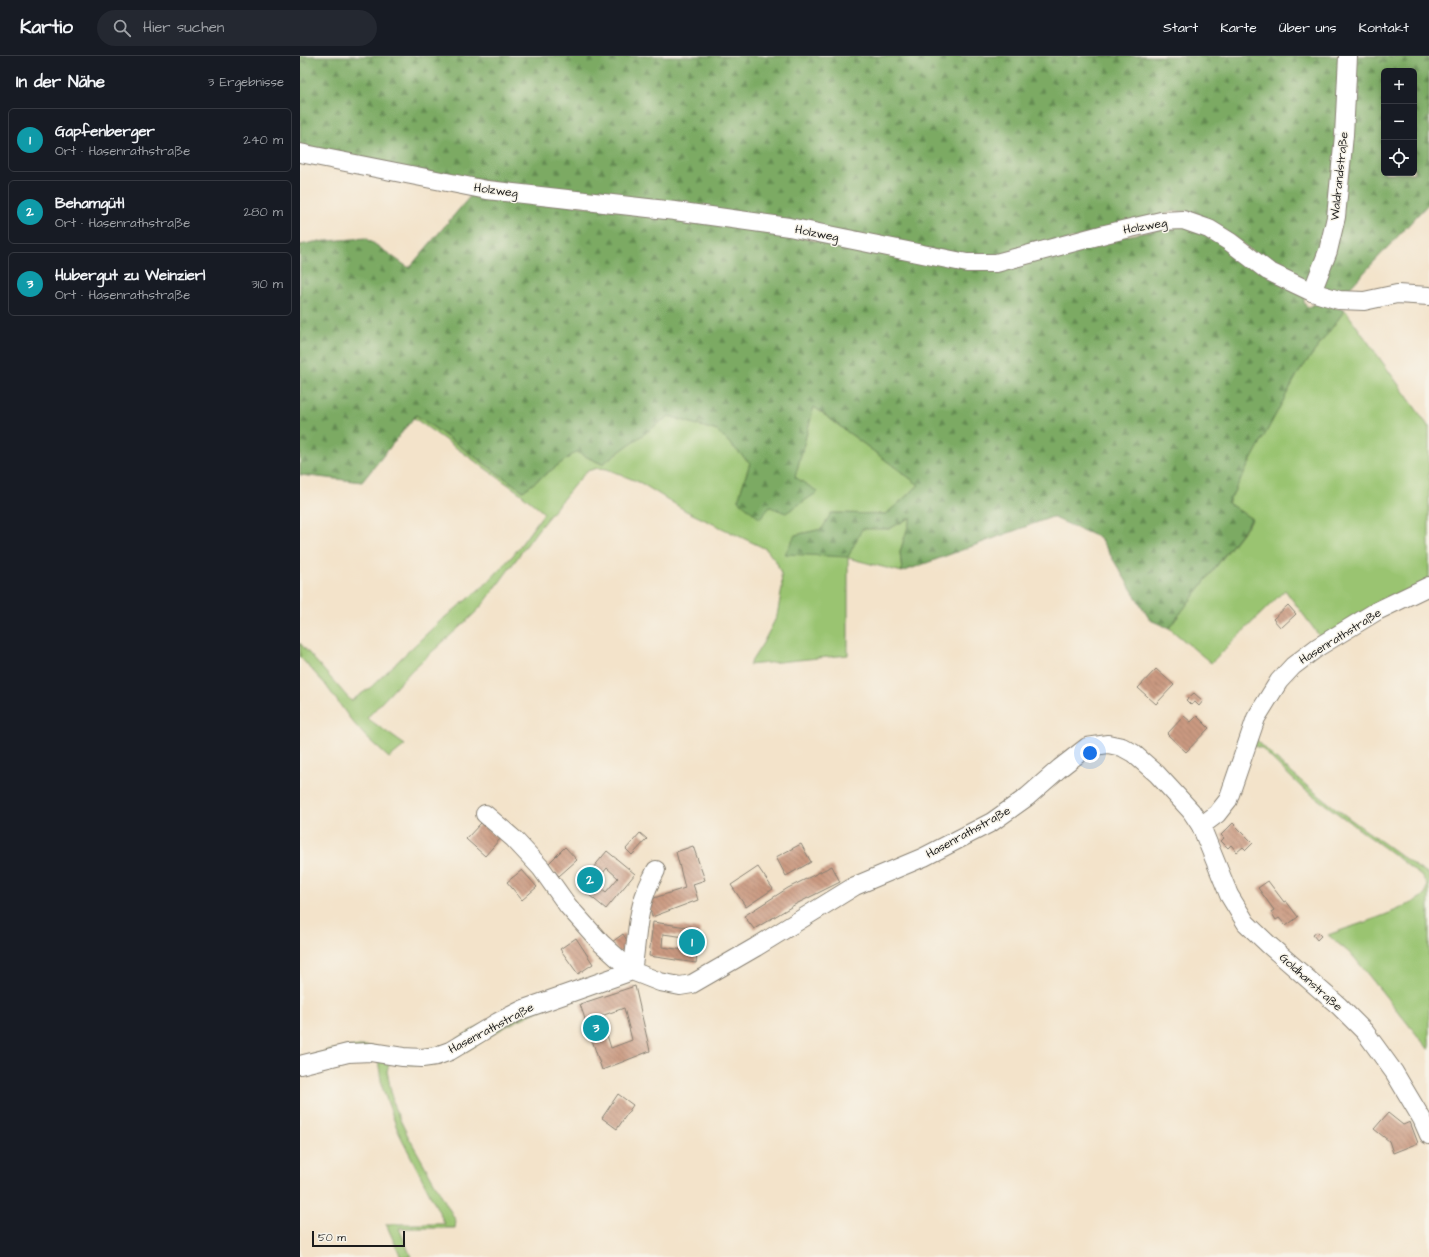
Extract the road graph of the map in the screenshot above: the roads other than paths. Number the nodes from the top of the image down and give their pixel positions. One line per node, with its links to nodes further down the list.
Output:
1 (1348, 56): 3 (street, Waldrandstraße)
2 (300, 153): 3 (street, Holzweg)
3 (1312, 292): 4 (street)
4 (1429, 296)
5 (1429, 586): 7 (street, Hasenrathstraße)
6 (485, 814): 9 (street, Hasenrathstraße)
7 (1201, 826): 9 (street, Hasenrathstraße); 11 (street, Goldhanstraße)
8 (656, 870): 9 (street)
9 (632, 971): 10 (street, Hasenrathstraße)
10 (300, 1065)
11 (1429, 1135)

